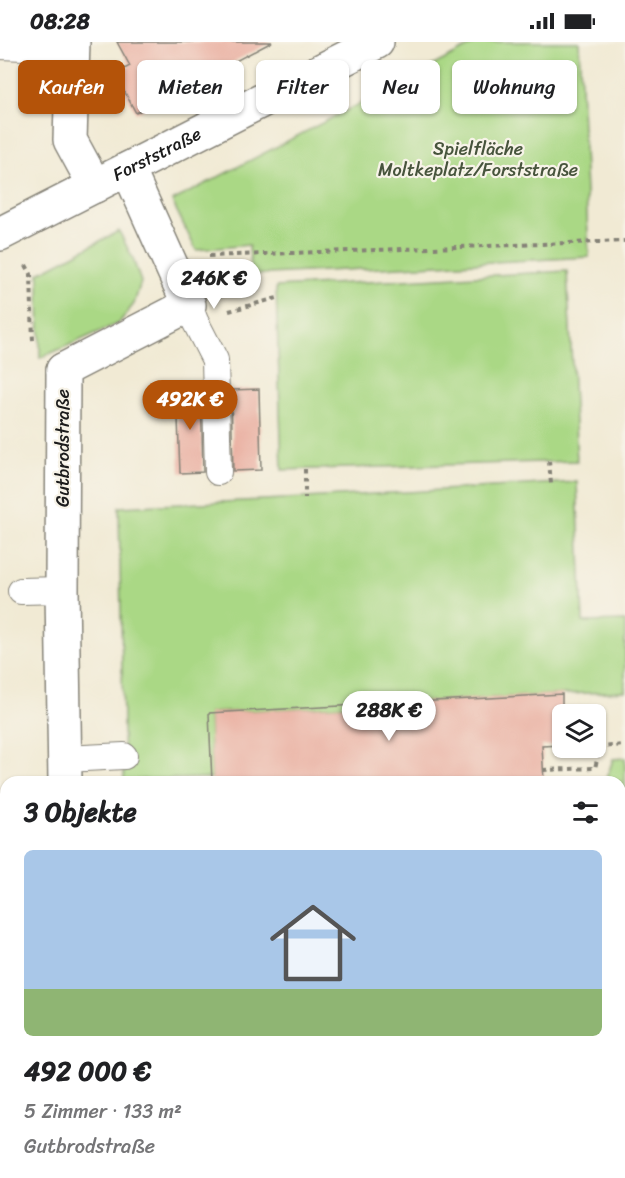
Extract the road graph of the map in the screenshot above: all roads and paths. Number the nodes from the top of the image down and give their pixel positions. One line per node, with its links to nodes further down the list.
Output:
1 (377, 42): 4 (street, Forststraße)
2 (0, 46): 3 (lane)
3 (73, 46): 5 (street)
4 (128, 169): 5 (street, Forststraße); 8 (street)
5 (95, 186): 6 (street, Forststraße)
6 (3, 232): 11 (path)
7 (625, 241): 8 (path)
8 (168, 257): 10 (street)
9 (277, 298): 10 (path)
10 (192, 313): 14 (lane); 17 (street, Gutbrodstraße)
11 (34, 354)
12 (549, 461): 15 (path)
13 (305, 469): 16 (path)
14 (218, 472)
15 (551, 484)
16 (305, 498)
17 (62, 590): 18 (lane); 21 (street, Gutbrodstraße)
18 (21, 591)
19 (625, 745): 22 (path)
20 (124, 756): 21 (lane)
21 (65, 770)
22 (543, 770)

